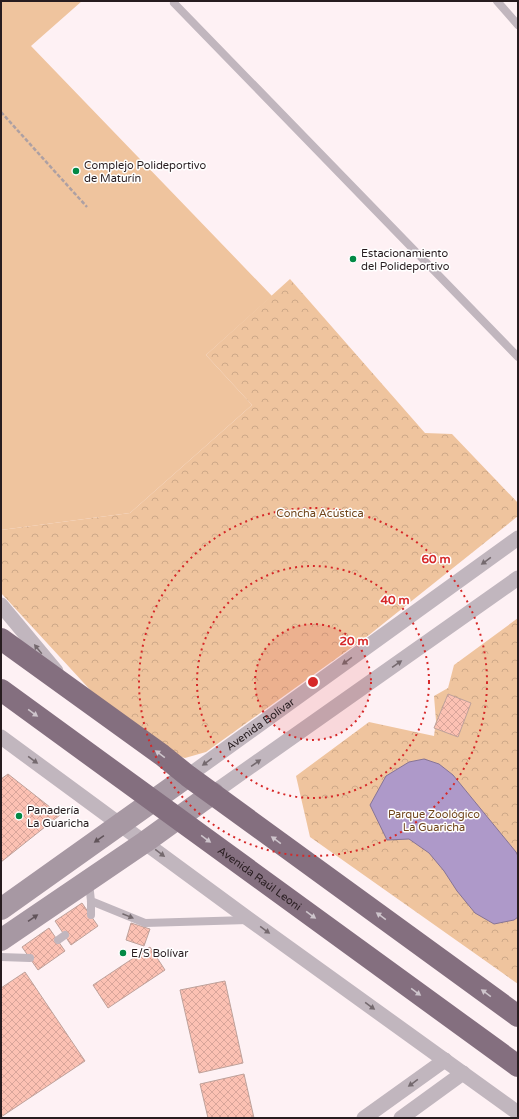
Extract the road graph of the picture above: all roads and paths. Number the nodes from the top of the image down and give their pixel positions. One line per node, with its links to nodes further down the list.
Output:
1 (497, 1): 3 (lane)
2 (174, 3): 6 (lane)
3 (518, 25)
4 (1, 112): 5 (path)
5 (87, 207)
6 (518, 357)
7 (518, 538): 14 (street, Avenida Bolívar, one-way to 14)
8 (518, 578): 15 (street, one-way to 8)
9 (1, 605): 12 (street, one-way to 9)
10 (1, 639): 12 (highway)
11 (1, 690): 16 (highway, Avenida Raúl Leoni, one-way to 16)
12 (71, 690): 14 (highway, one-way to 12)
13 (1, 737): 18 (street, one-way to 18)
14 (188, 776): 15 (highway); 16 (street, Avenida Bolívar)
15 (213, 793): 17 (street); 28 (highway, one-way to 15)
16 (153, 801): 17 (highway, Avenida Raúl Leoni); 18 (street, Avenida Bolívar)
17 (177, 818): 19 (street); 30 (highway, Avenida Raúl Leoni, one-way to 30)
18 (121, 824): 19 (street); 22 (street, Avenida Bolívar, one-way to 22)
19 (145, 842): 20 (street); 24 (street, one-way to 24)
20 (88, 880): 21 (lane); 25 (street, one-way to 20)
21 (92, 902): 23 (lane); 24 (lane, one-way to 24)
22 (1, 909)
23 (91, 916)
24 (250, 920): 29 (street, one-way to 29)
25 (1, 940)
26 (1, 957): 27 (lane)
27 (30, 958)
28 (518, 1016)
29 (445, 1060): 31 (street); 33 (street, one-way to 33)
30 (518, 1066)
31 (463, 1073): 32 (street); 34 (street)
32 (518, 1113)
33 (364, 1118)
34 (401, 1118)

